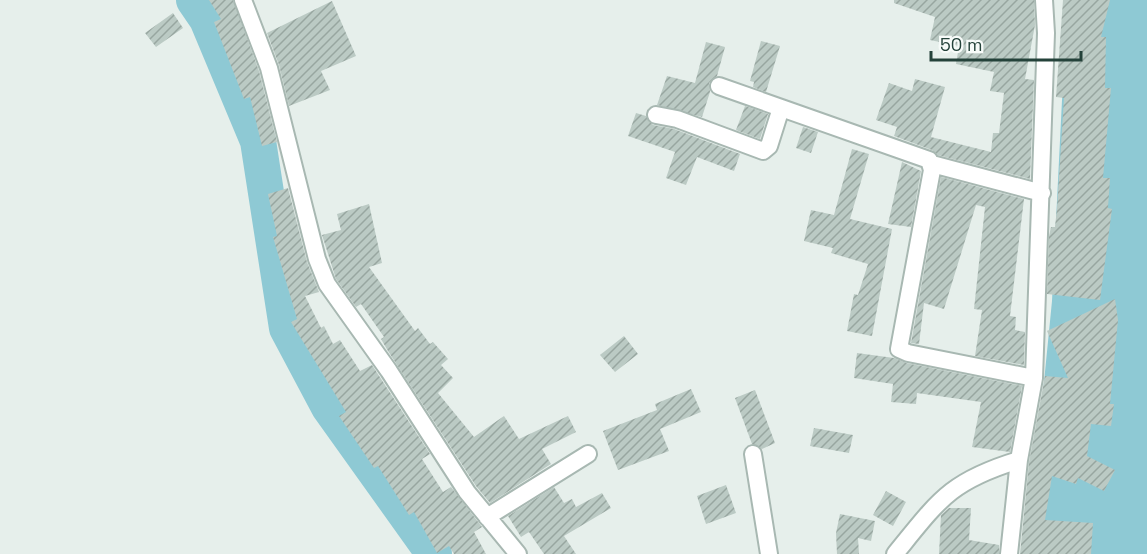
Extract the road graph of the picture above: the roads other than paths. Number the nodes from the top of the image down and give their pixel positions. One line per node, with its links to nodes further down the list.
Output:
1 (243, 0): 12 (street)
2 (1044, 0): 7 (street)
3 (719, 86): 4 (street)
4 (781, 108): 5 (street); 6 (street)
5 (656, 114)
6 (932, 164): 7 (street); 8 (street)
7 (1042, 193): 8 (street)
8 (1034, 378): 11 (street)
9 (753, 453): 14 (street)
10 (588, 454): 12 (street)
11 (1019, 460): 15 (street); 16 (street)
12 (487, 517): 13 (street)
13 (518, 554)
14 (769, 554)
15 (895, 554)
16 (1009, 554)

